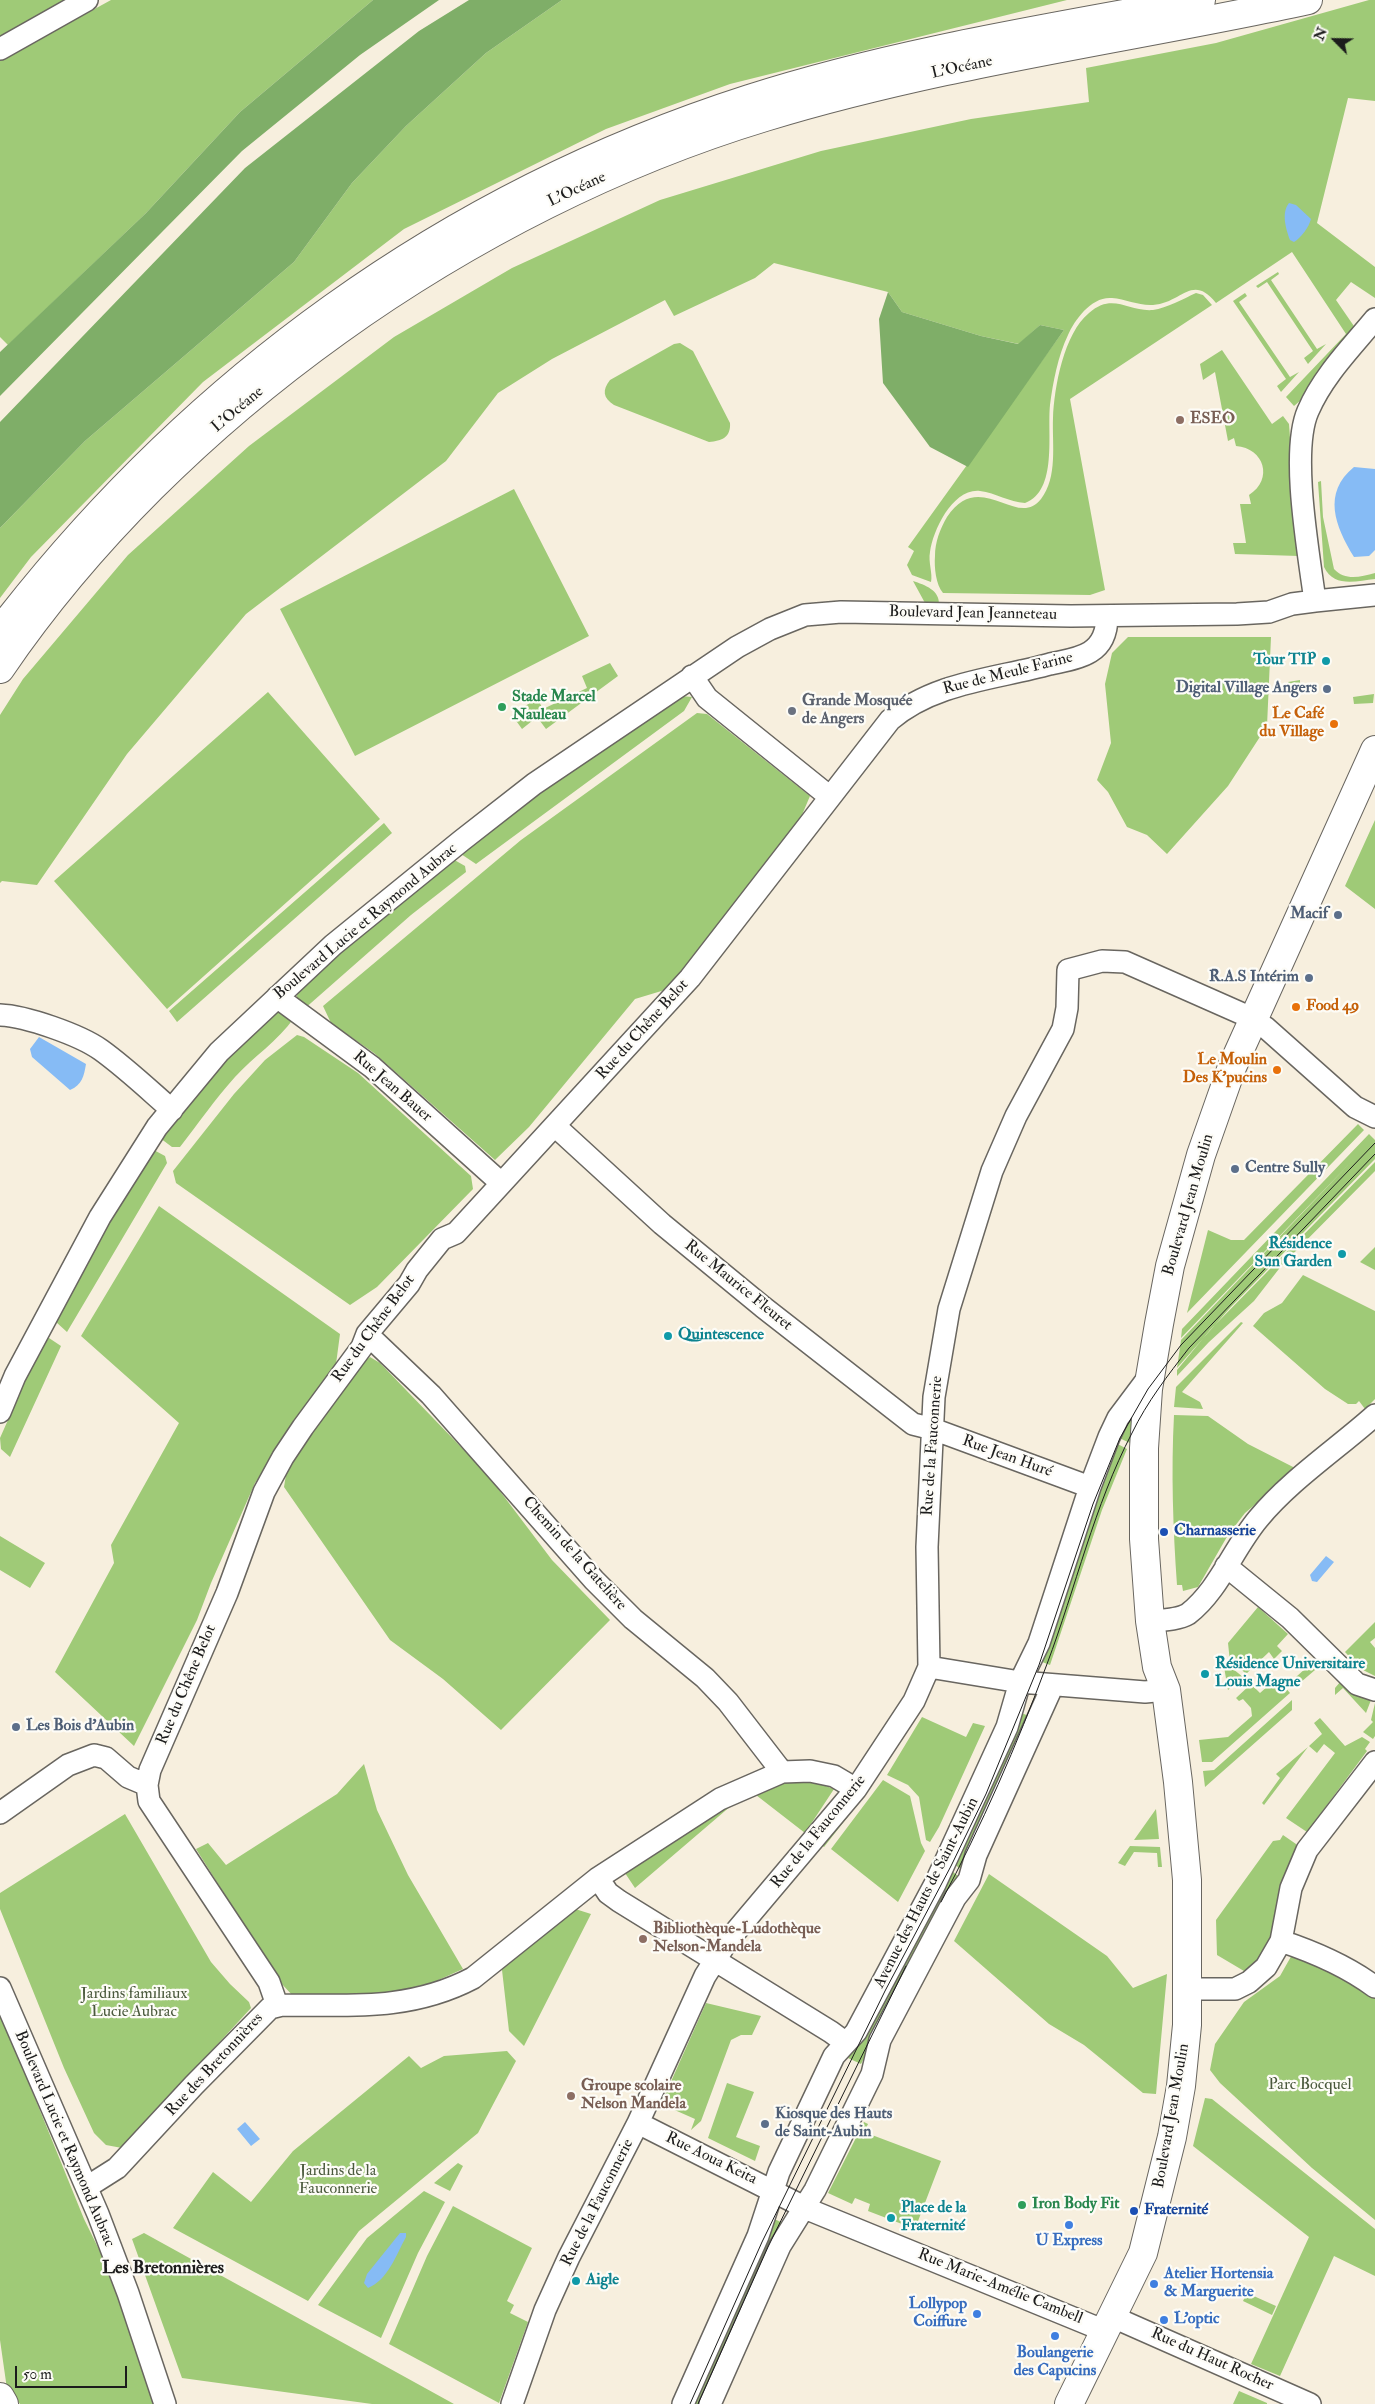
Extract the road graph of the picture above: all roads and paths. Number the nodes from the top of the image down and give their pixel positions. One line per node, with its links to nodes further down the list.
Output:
1 (87, 0): 4 (street)
2 (1201, 0): 11 (main road, L’Océane)
3 (1308, 0): 12 (main road, L’Océane)
4 (0, 49)
5 (1375, 319): 7 (street)
6 (1375, 595): 7 (street, Boulevard Jean Jeanneteau)
7 (1315, 601): 9 (street, Boulevard Jean Jeanneteau)
8 (1375, 610): 9 (street, Boulevard Jean Jeanneteau)
9 (1269, 612): 10 (street, Boulevard Jean Jeanneteau)
10 (1107, 616): 13 (street, Boulevard Jean Jeanneteau); 14 (street, Rue de Meule Farine)
11 (0, 631)
12 (0, 669)
13 (692, 676): 17 (street); 18 (street, Boulevard Lucie et Raymond Aubrac)
14 (890, 720): 17 (street, Rue du Chêne Belot)
15 (1375, 750): 20 (main road, Boulevard Jean Moulin)
16 (1375, 782): 20 (main road, Boulevard Jean Moulin)
17 (830, 797): 23 (street, Rue du Chêne Belot)
18 (277, 997): 21 (street, Boulevard Lucie et Raymond Aubrac); 24 (street, Rue Jean Bauer)
19 (0, 1015): 21 (street)
20 (1260, 1023): 22 (street); 26 (main road, Boulevard Jean Moulin); 29 (street, Rue de la Fauconnerie); 32 (main road, Boulevard Jean Moulin)
21 (172, 1110): 27 (street, Boulevard Lucie et Raymond Aubrac)
22 (1375, 1117)
23 (555, 1126): 24 (street, Rue du Chêne Belot); 29 (street, Rue Maurice Fleuret)
24 (501, 1183): 25 (street, Rue du Chêne Belot)
25 (367, 1334): 39 (street, Chemin de la Gatelière); 40 (street, Rue du Chêne Belot)
26 (1151, 1374): 30 (street, Avenue des Hauts de Saint-Aubin); 32 (main road, Boulevard Jean Moulin)
27 (0, 1412)
28 (1375, 1415): 31 (street)
29 (933, 1429): 30 (street, Rue Jean Huré); 33 (street, Rue de la Fauconnerie)
30 (1085, 1486): 34 (street, Avenue des Hauts de Saint-Aubin)
31 (1226, 1566): 32 (street); 37 (street)
32 (1158, 1620): 36 (main road, Boulevard Jean Moulin)
33 (929, 1667): 34 (street); 41 (street, Rue de la Fauconnerie)
34 (1020, 1682): 35 (street); 50 (street, Avenue des Hauts de Saint-Aubin)
35 (1052, 1685): 36 (street); 54 (street, Avenue des Hauts de Saint-Aubin)
36 (1166, 1690): 48 (main road, Boulevard Jean Moulin)
37 (1375, 1690)
38 (1375, 1762): 44 (street)
39 (782, 1772): 41 (street); 43 (street, Rue des Bretonnières)
40 (147, 1785): 42 (street); 49 (street)
41 (856, 1789): 45 (street, Rue de la Fauconnerie)
42 (0, 1813)
43 (598, 1878): 45 (street); 49 (street, Rue des Bretonnières)
44 (1281, 1941): 46 (street); 48 (street)
45 (715, 1960): 50 (street); 51 (street, Rue de la Fauconnerie)
46 (1375, 1987)
47 (0, 1988): 52 (street, Boulevard Lucie et Raymond Aubrac)
48 (1188, 1989): 55 (main road, Boulevard Jean Moulin)
49 (277, 2006): 52 (street, Rue des Bretonnières)
50 (846, 2043): 53 (street, Avenue des Hauts de Saint-Aubin)
51 (638, 2123): 53 (street, Rue Aoua Keita); 59 (street, Rue de la Fauconnerie)
52 (87, 2187): 58 (street, Boulevard Lucie et Raymond Aubrac)
53 (778, 2193): 54 (street, Rue Marie-Amélie Cambell); 60 (street, Avenue des Hauts de Saint-Aubin)
54 (804, 2207): 55 (street, Rue Marie-Amélie Cambell); 61 (street, Avenue des Hauts de Saint-Aubin)
55 (1109, 2324): 62 (main road, Boulevard Jean Moulin); 63 (street, Rue du Haut Rocher)
56 (0, 2397): 57 (main road)
57 (4, 2404)
58 (165, 2404)
59 (512, 2404)
60 (683, 2404)
61 (710, 2404)
62 (1069, 2404)
63 (1310, 2404)

